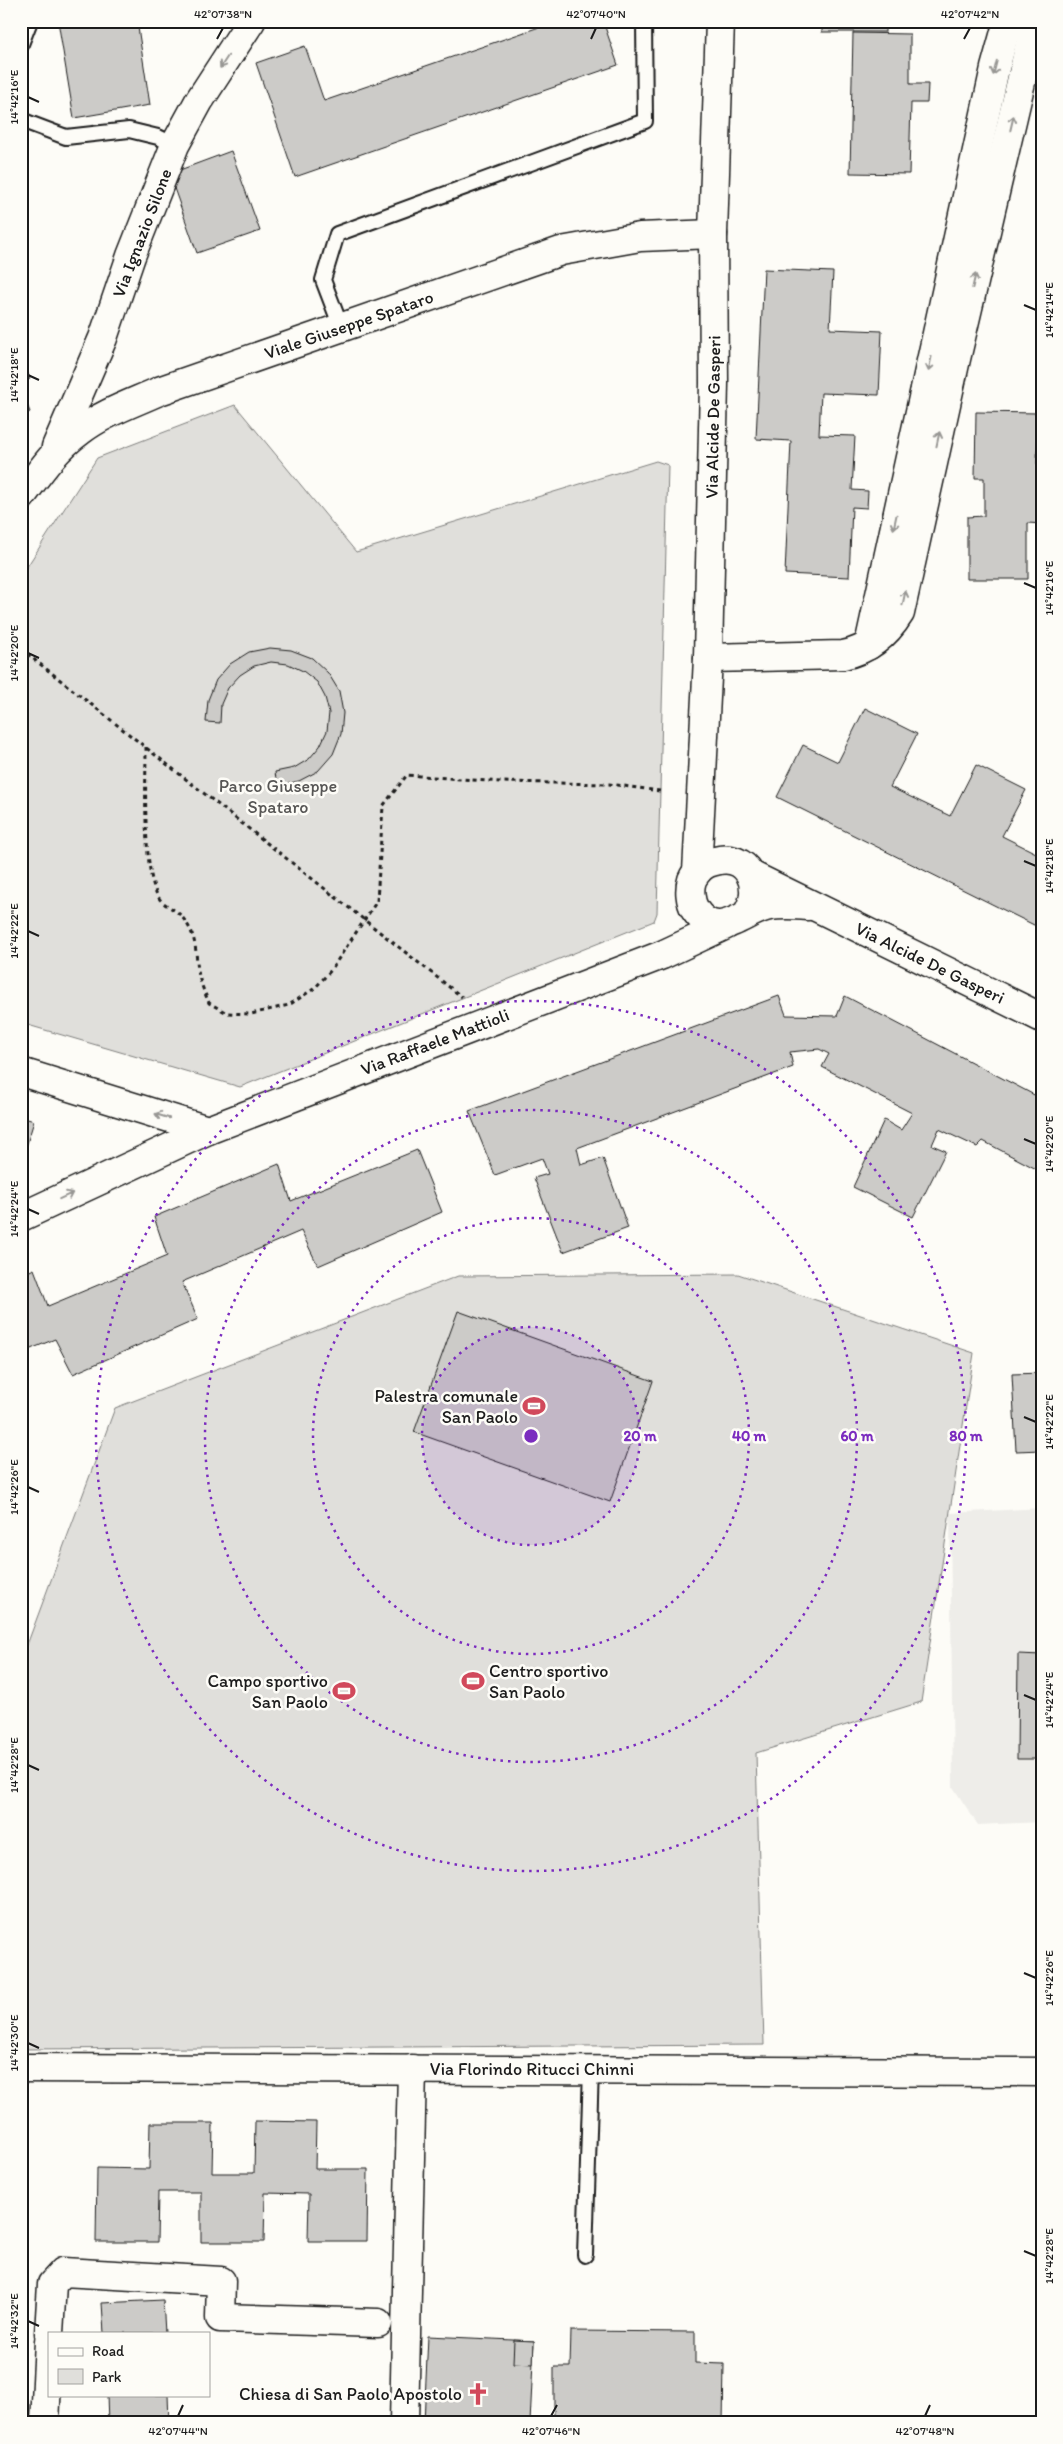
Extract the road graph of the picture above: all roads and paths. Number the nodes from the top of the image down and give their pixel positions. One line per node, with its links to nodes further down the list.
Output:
1 (30, 21): 7 (lane)
2 (251, 21): 9 (street, Via Ignazio Silone, one-way to 9)
3 (644, 21): 13 (lane)
4 (720, 21): 12 (street, Via Alcide De Gasperi)
5 (1008, 21): 10 (street, one-way to 10)
6 (1040, 21): 11 (street, one-way to 6)
7 (21, 44)
8 (21, 120): 9 (lane)
9 (175, 145): 15 (street, Via Ignazio Silone)
10 (976, 160): 11 (street); 14 (street)
11 (1002, 165): 14 (street, one-way to 11)
12 (713, 234): 13 (street, Viale Giuseppe Spataro); 18 (street, Via Alcide De Gasperi)
13 (341, 327): 15 (street, Viale Giuseppe Spataro)
14 (949, 335): 18 (street)
15 (53, 455): 16 (street, Viale Giuseppe Spataro)
16 (21, 497)
17 (21, 649): 19 (path)
18 (708, 658): 21 (street, Via Alcide De Gasperi)
19 (146, 747): 27 (path); 27 (path)
20 (660, 791): 27 (path)
21 (699, 813): 22 (street, Via Alcide De Gasperi); 23 (street, Via Alcide De Gasperi)
22 (741, 868): 23 (street); 25 (street, Via Alcide De Gasperi); 26 (street)
23 (697, 872): 24 (street)
24 (694, 907): 26 (street); 28 (street, Via Raffaele Mattioli)
25 (817, 907): 26 (street, Via Alcide De Gasperi); 30 (street, Via Alcide De Gasperi)
26 (737, 918): 28 (street, Via Raffaele Mattioli)
27 (365, 921): 29 (path)
28 (662, 955): 32 (street, Via Raffaele Mattioli)
29 (469, 1003)
30 (1042, 1018)
31 (21, 1072): 32 (street, one-way to 31)
32 (208, 1130): 33 (street, Via Raffaele Mattioli, one-way to 32)
33 (21, 1217)
34 (21, 2068): 35 (street, Via Florindo Ritucci Chinni)
35 (412, 2069): 36 (street, Via Florindo Ritucci Chinni); 43 (street)
36 (591, 2069): 37 (street, Via Florindo Ritucci Chinni); 38 (lane)
37 (1042, 2072)
38 (585, 2255)
39 (378, 2323): 40 (street)
40 (49, 2332)
41 (48, 2362): 42 (street)
42 (45, 2423)
43 (404, 2423)

